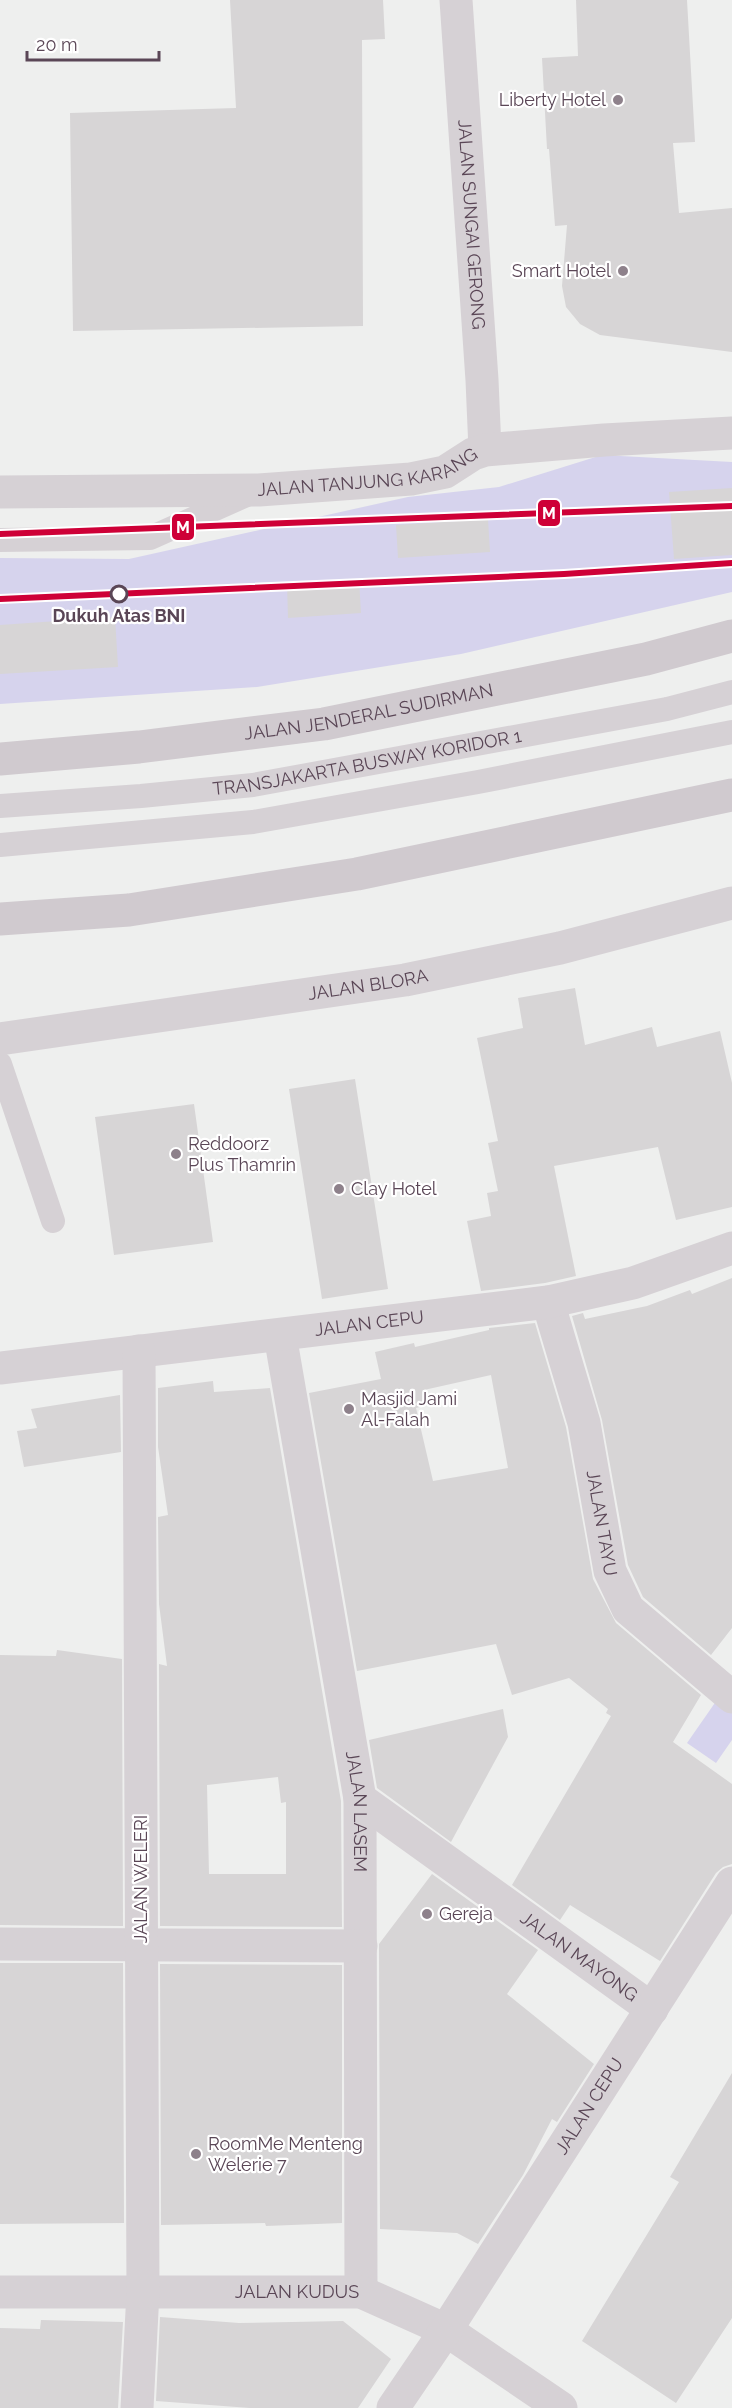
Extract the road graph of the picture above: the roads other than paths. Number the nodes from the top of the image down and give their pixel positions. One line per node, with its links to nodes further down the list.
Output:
1 (456, 0): 3 (street, JALAN SUNGAI GERONG)
2 (732, 433): 3 (street, JALAN TANJUNG KARANG)
3 (485, 450): 4 (street, JALAN TANJUNG KARANG)
4 (259, 490): 5 (street, JALAN TANJUNG KARANG); 6 (lane)
5 (0, 492)
6 (0, 540)
7 (732, 636): 10 (main road, JALAN JENDERAL SUDIRMAN)
8 (732, 692): 12 (lane, TRANSJAKARTA BUSWAY KORIDOR 1)
9 (732, 732): 13 (lane, TRANSJAKARTA BUSWAY KORIDOR 1)
10 (0, 759)
11 (732, 795): 15 (main road)
12 (0, 806)
13 (0, 845)
14 (732, 903): 16 (street, JALAN BLORA)
15 (0, 919)
16 (0, 1039)
17 (0, 1064): 18 (lane)
18 (53, 1221)
19 (732, 1248): 20 (street, JALAN CEPU)
20 (548, 1302): 21 (street, JALAN CEPU); 24 (street, JALAN TAYU)
21 (280, 1335): 22 (street, JALAN CEPU); 25 (street, JALAN LASEM)
22 (139, 1351): 23 (street, JALAN CEPU); 28 (street, JALAN WELERI)
23 (0, 1368)
24 (732, 1697)
25 (360, 1800): 29 (street, JALAN LASEM); 30 (street, JALAN MAYONG)
26 (732, 1884): 30 (street, JALAN CEPU)
27 (0, 1944): 28 (street)
28 (141, 1945): 29 (street); 32 (street, JALAN WELERI)
29 (361, 1946): 33 (street, JALAN LASEM)
30 (652, 2008): 34 (street, JALAN CEPU)
31 (0, 2292): 32 (street, JALAN KUDUS)
32 (142, 2292): 33 (street, JALAN KUDUS); 35 (street, JALAN WELERI)
33 (362, 2292): 34 (street, JALAN KUDUS)
34 (446, 2330): 36 (street, JALAN CEPU); 37 (street, JALAN KUDUS)
35 (138, 2408)
36 (393, 2408)
37 (561, 2408)

